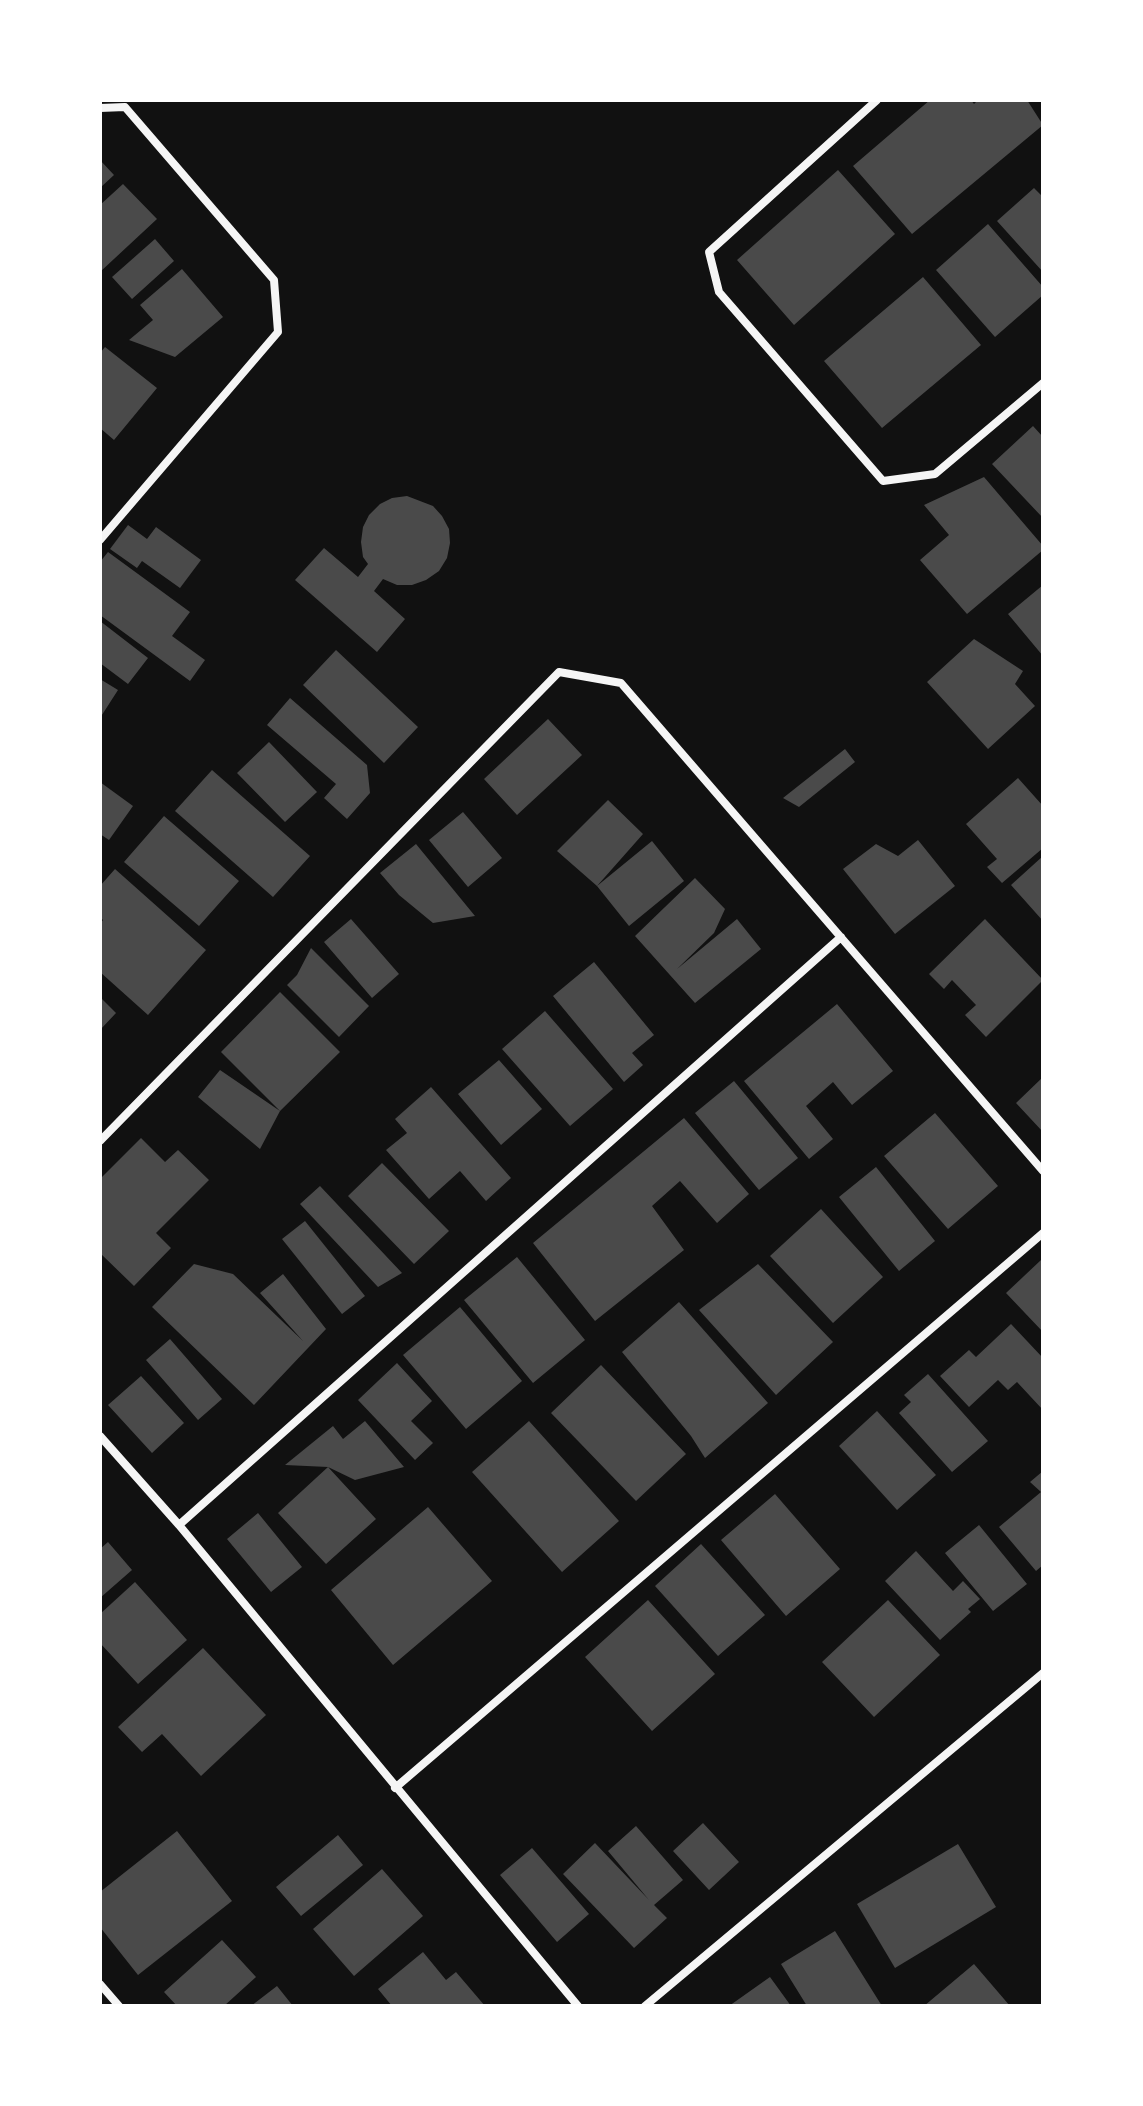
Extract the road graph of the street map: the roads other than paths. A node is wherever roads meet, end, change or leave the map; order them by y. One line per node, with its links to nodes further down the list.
1 (877, 100): 3 (street)
2 (100, 108): 4 (street)
3 (1043, 383)
4 (100, 540)
5 (841, 937): 6 (street); 7 (street); 10 (street)
6 (100, 1141)
7 (1043, 1171)
8 (1043, 1233): 12 (street)
9 (100, 1436): 10 (street)
10 (179, 1525): 12 (street)
11 (1043, 1673): 16 (street)
12 (395, 1788): 15 (street)
13 (100, 1984): 14 (street)
14 (119, 2006)
15 (578, 2006)
16 (645, 2006)

